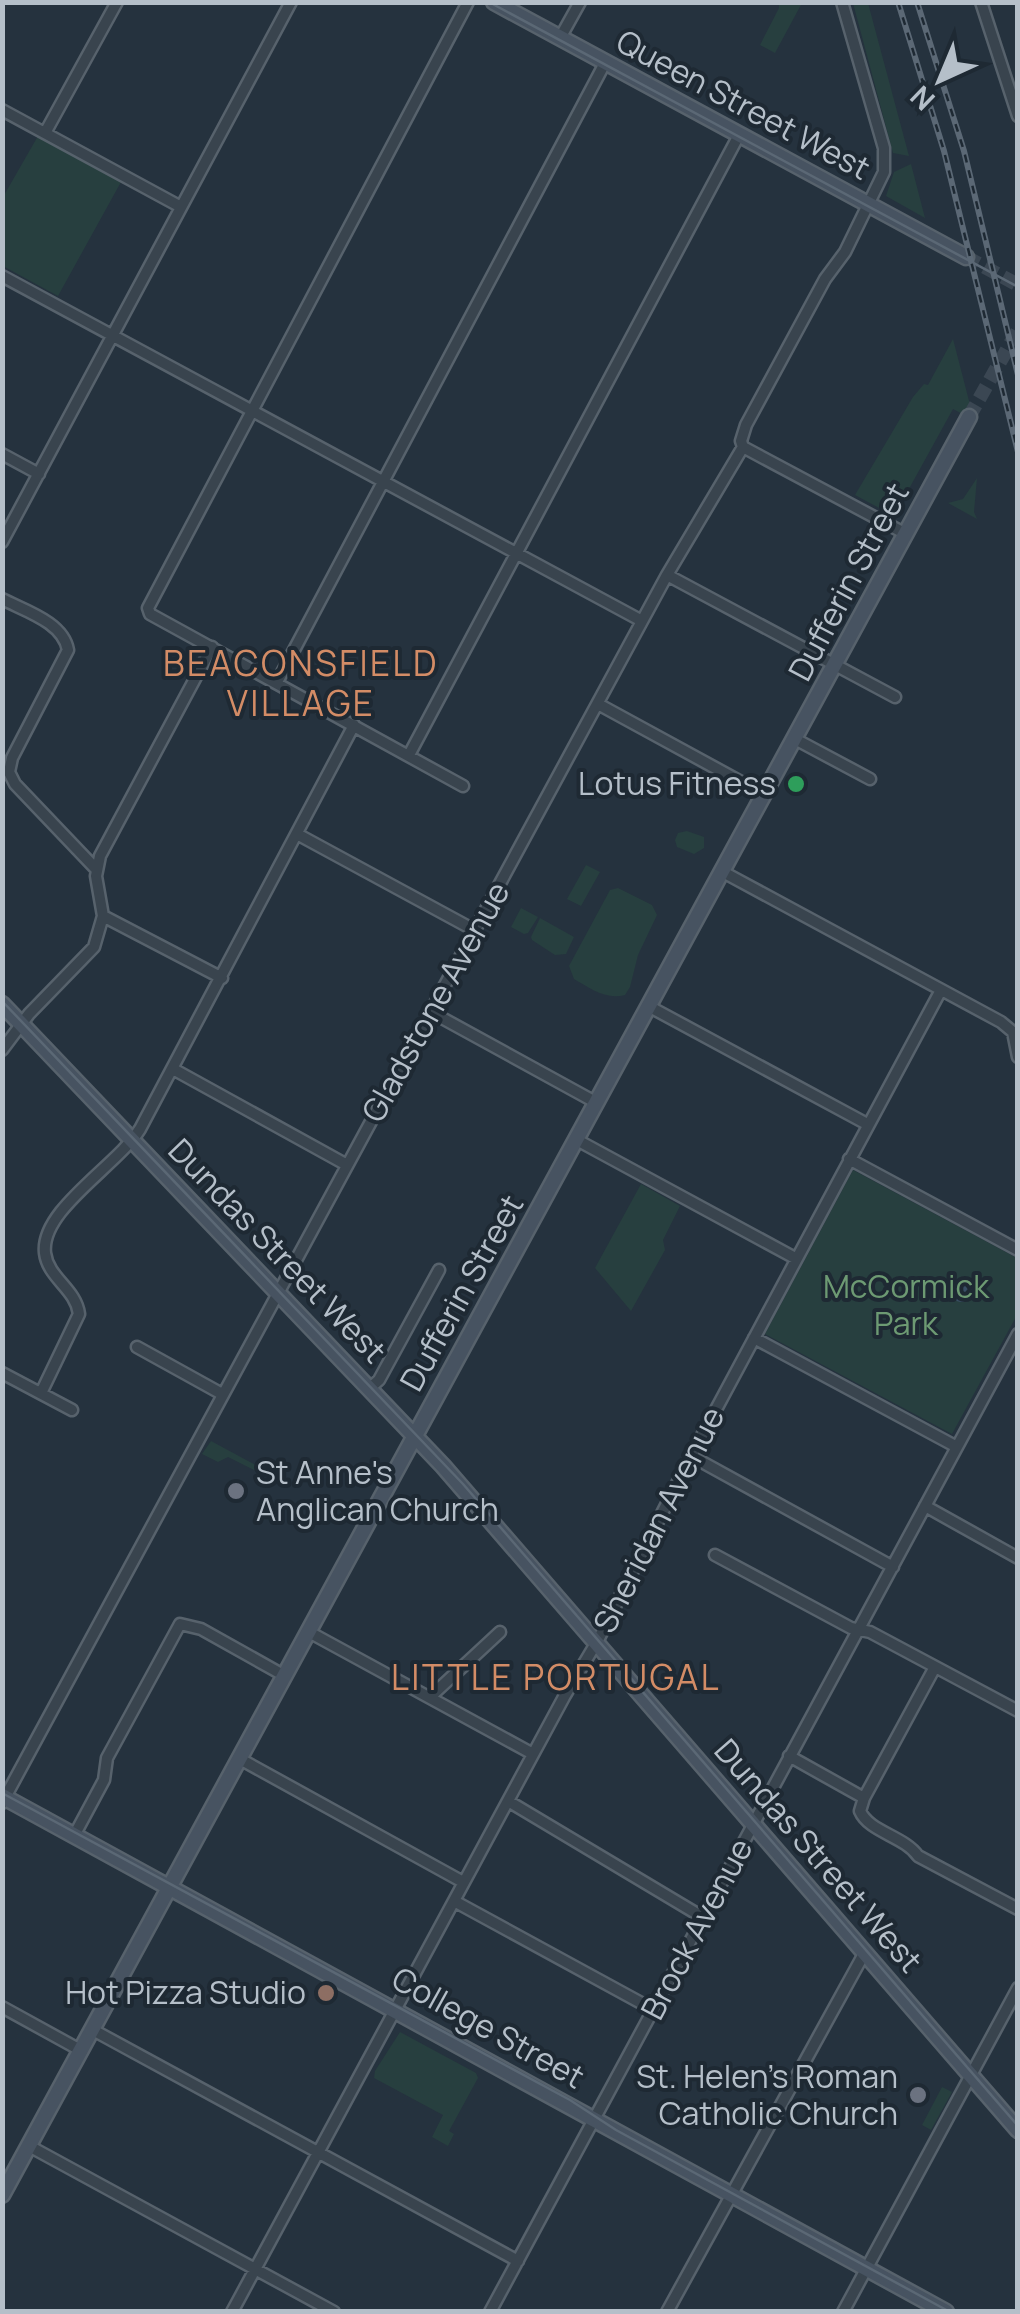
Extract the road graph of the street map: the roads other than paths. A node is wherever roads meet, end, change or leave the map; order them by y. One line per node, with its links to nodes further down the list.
1 (117, 2): 12 (street)
2 (291, 2): 15 (street)
3 (468, 2): 19 (street)
4 (494, 2): 8 (main road, Queen Street West)
5 (580, 2): 8 (street)
6 (842, 2): 14 (street, Gladstone Avenue)
7 (986, 4): 11 (street)
8 (560, 38): 9 (main road, Queen Street West)
9 (605, 63): 13 (main road, Queen Street West); 24 (street)
10 (2, 110): 12 (street)
11 (1018, 116)
12 (45, 133): 15 (street)
13 (740, 136): 14 (main road, Queen Street West); 27 (street)
14 (870, 205): 16 (main road, Queen Street West); 21 (street, Gladstone Avenue)
15 (181, 207): 18 (street)
16 (966, 257)
17 (2, 276): 18 (street)
18 (113, 336): 19 (street); 23 (street)
19 (251, 411): 24 (street); 31 (street)
20 (969, 417): 25 (main road, Dufferin Street)
21 (743, 447): 25 (street); 28 (street, Gladstone Avenue)
22 (2, 454): 23 (street)
23 (39, 474): 26 (street)
24 (384, 482): 27 (street); 33 (street)
25 (906, 534): 32 (main road, Dufferin Street)
26 (2, 542)
27 (516, 553): 30 (street); 38 (street)
28 (667, 575): 30 (street, Gladstone Avenue); 32 (street)
29 (2, 599): 43 (street)
30 (642, 621): 35 (street, Gladstone Avenue)
31 (212, 647): 33 (street); 43 (street)
32 (835, 666): 34 (street); 37 (main road, Dufferin Street)
33 (278, 682): 36 (street)
34 (894, 698)
35 (598, 704): 41 (street); 46 (street, Gladstone Avenue)
36 (354, 726): 38 (street); 42 (street)
37 (795, 739): 39 (street); 41 (main road, Dufferin Street)
38 (408, 755): 40 (street)
39 (870, 779)
40 (463, 786)
41 (765, 795): 44 (main road, Dufferin Street)
42 (298, 834): 46 (street); 47 (street)
43 (96, 870): 45 (street)
44 (723, 872): 48 (street); 50 (main road, Dufferin Street)
45 (102, 916): 47 (street); 52 (street)
46 (476, 931): 51 (street, Gladstone Avenue)
47 (222, 978): 55 (street)
48 (941, 990): 54 (street); 57 (street, Sheridan Avenue)
49 (2, 1004): 52 (main road, Dundas Street West)
50 (650, 1006): 56 (main road, Dufferin Street); 57 (street)
51 (431, 1012): 56 (street); 61 (street, Gladstone Avenue)
52 (21, 1023): 53 (street); 58 (main road, Dundas Street West)
53 (2, 1050)
54 (1018, 1057)
55 (173, 1069): 58 (street); 61 (street)
56 (597, 1103): 59 (main road, Dufferin Street)
57 (867, 1124): 60 (street, Sheridan Avenue)
58 (133, 1140): 65 (main road, Dundas Street West); 71 (street)
59 (577, 1140): 63 (street); 74 (main road, Dufferin Street)
60 (850, 1159): 62 (street); 63 (street, Sheridan Avenue)
61 (347, 1165): 65 (street, Gladstone Avenue)
62 (1018, 1250)
63 (795, 1258): 67 (street, Sheridan Avenue)
64 (439, 1270): 70 (street)
65 (278, 1292): 70 (main road, Dundas Street West); 72 (street, Gladstone Avenue)
66 (1018, 1334): 75 (street, Brock Avenue)
67 (754, 1338): 75 (street); 76 (street, Sheridan Avenue)
68 (136, 1347): 72 (street)
69 (2, 1373): 71 (street)
70 (370, 1388): 74 (main road, Dundas Street West)
71 (41, 1393): 73 (street)
72 (222, 1394): 92 (street, Gladstone Avenue)
73 (72, 1410)
74 (416, 1437): 82 (main road, Dufferin Street); 84 (main road, Dundas Street West)
75 (956, 1447): 77 (street, Brock Avenue)
76 (691, 1456): 80 (street); 84 (street, Sheridan Avenue)
77 (925, 1506): 79 (street); 80 (street, Brock Avenue)
78 (715, 1555): 81 (street)
79 (1018, 1558)
80 (893, 1567): 81 (street, Brock Avenue)
81 (859, 1630): 85 (street); 90 (street, Brock Avenue)
82 (309, 1632): 86 (main road, Dufferin Street); 87 (street)
83 (500, 1632): 87 (street)
84 (596, 1642): 89 (street, Sheridan Avenue); 95 (main road, Dundas Street West)
85 (935, 1668): 88 (street); 93 (street)
86 (285, 1676): 91 (main road, Dufferin Street); 96 (street)
87 (430, 1696): 89 (street)
88 (1018, 1711)
89 (534, 1754): 94 (street, Sheridan Avenue)
90 (790, 1756): 93 (street); 95 (street, Brock Avenue)
91 (240, 1759): 97 (street); 98 (main road, Dufferin Street)
92 (3, 1798): 96 (main road, College Street)
93 (864, 1798): 100 (street)
94 (508, 1800): 97 (street, Sheridan Avenue); 101 (street)
95 (754, 1824): 101 (street, Brock Avenue); 102 (main road, Dundas Street West)
96 (75, 1834): 98 (main road, College Street)
97 (463, 1882): 99 (street, Sheridan Avenue)
98 (171, 1887): 105 (main road, College Street); 107 (main road, Dufferin Street)
99 (454, 1901): 105 (street, Sheridan Avenue); 106 (street)
100 (1018, 1909)
101 (704, 1918): 106 (street, Brock Avenue)
102 (864, 1952): 109 (main road, Dundas Street West); 114 (street)
103 (1018, 1988): 109 (street)
104 (2, 2007): 108 (street)
105 (395, 2008): 110 (main road, College Street); 113 (street, Sheridan Avenue)
106 (654, 2010): 110 (street, Brock Avenue)
107 (93, 2030): 108 (main road, Dufferin Street); 113 (street)
108 (82, 2050): 112 (main road, Dufferin Street)
109 (970, 2075): 111 (main road, Dundas Street West); 117 (street)
110 (596, 2120): 114 (main road, College Street); 116 (street, Brock Avenue)
111 (1018, 2130)
112 (30, 2146): 115 (main road, Dufferin Street); 118 (street)
113 (318, 2152): 116 (street); 118 (street, Sheridan Avenue)
114 (730, 2194): 117 (main road, College Street); 122 (street)
115 (2, 2195)
116 (518, 2260): 121 (street, Brock Avenue)
117 (866, 2268): 123 (street); 124 (main road, College Street)
118 (255, 2270): 119 (street, Sheridan Avenue); 120 (street)
119 (232, 2312)
120 (334, 2312)
121 (490, 2312)
122 (667, 2312)
123 (843, 2312)
124 (946, 2312)

